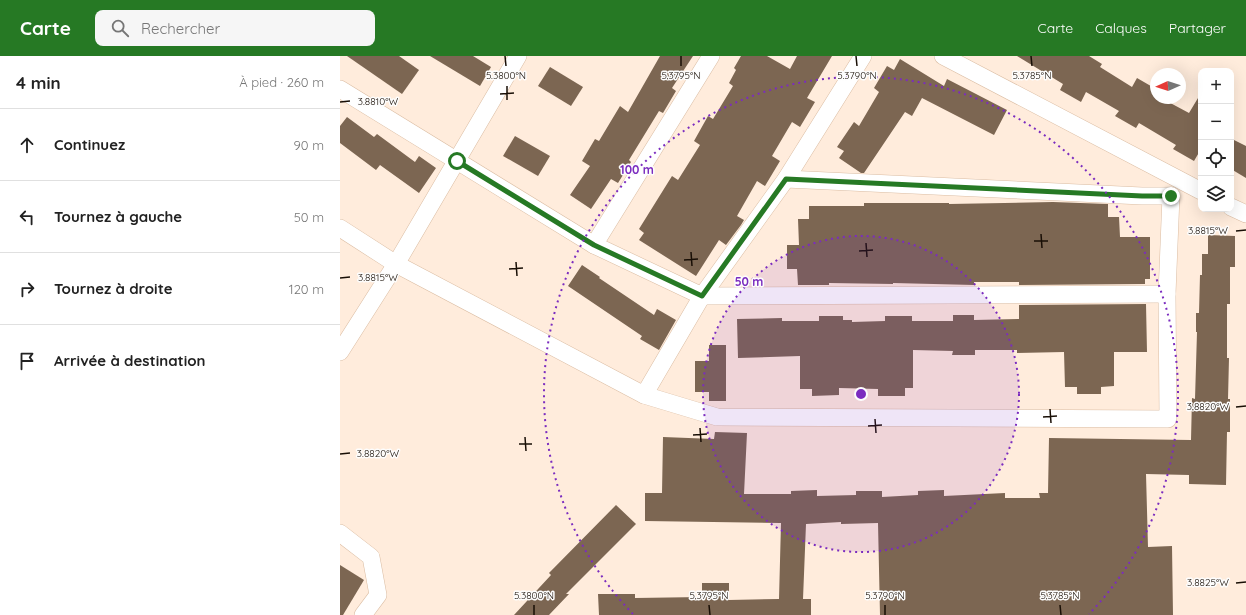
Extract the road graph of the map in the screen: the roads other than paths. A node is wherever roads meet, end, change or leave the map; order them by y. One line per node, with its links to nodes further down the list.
1 (518, 56): 6 (street)
2 (711, 56): 12 (street)
3 (863, 56): 7 (street)
4 (942, 56): 8 (street)
5 (340, 89): 6 (street)
6 (457, 161): 12 (street); 13 (street)
7 (786, 179): 14 (street); 15 (street)
8 (1198, 189)
9 (1234, 208): 10 (street)
10 (1246, 214)
11 (340, 228): 13 (street)
12 (594, 245): 15 (street)
13 (396, 264): 16 (street); 17 (street)
14 (1167, 294): 15 (street); 17 (street)
15 (702, 296): 17 (street)
16 (340, 352)
17 (644, 395)
18 (340, 533): 19 (street)
19 (363, 615)

